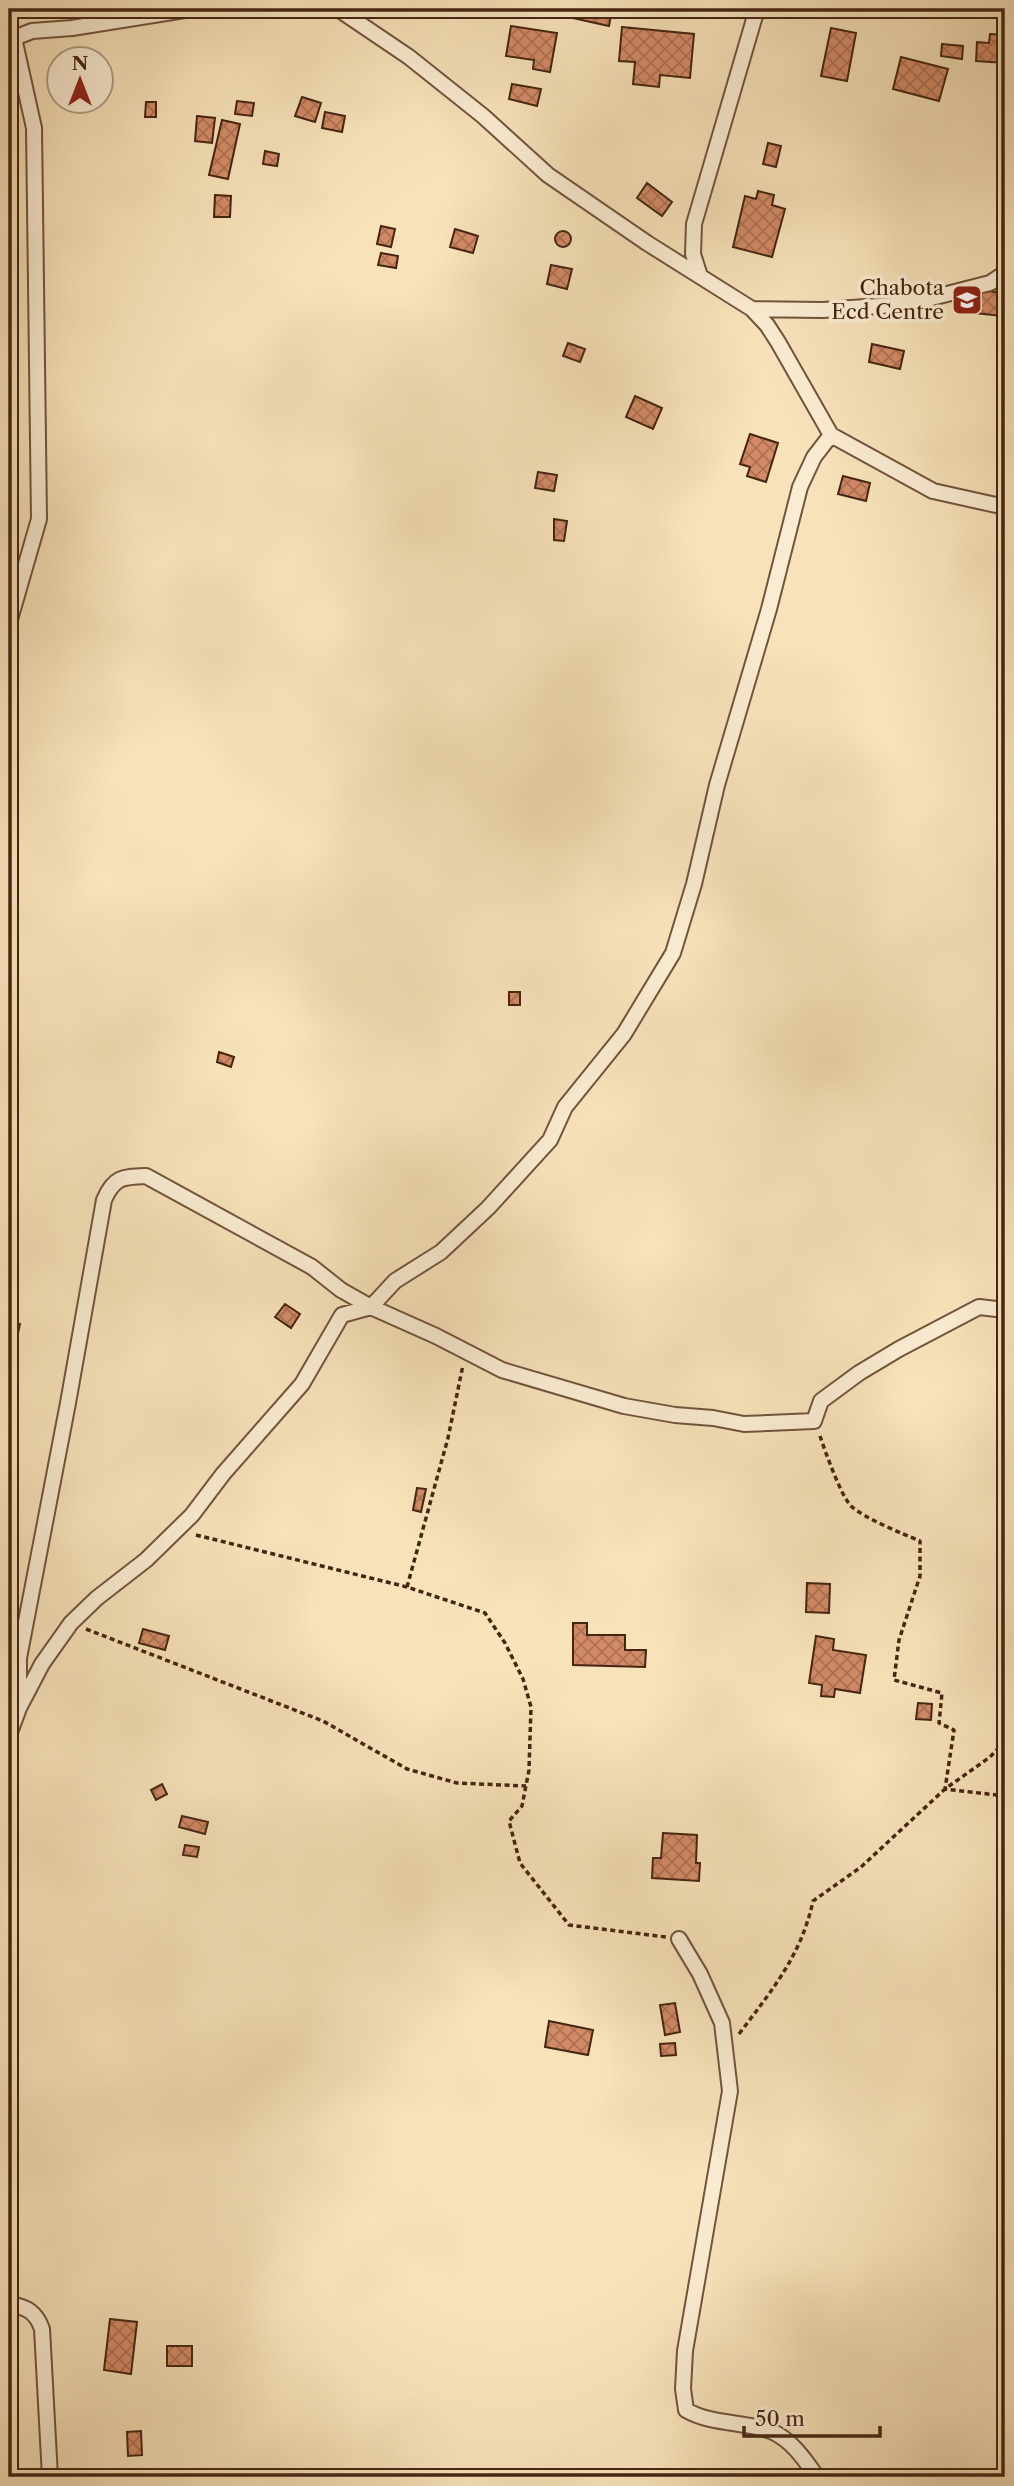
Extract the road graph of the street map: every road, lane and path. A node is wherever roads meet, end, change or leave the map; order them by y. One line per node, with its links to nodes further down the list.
1 (191, 9): 4 (street)
2 (338, 9): 6 (street)
3 (757, 9): 6 (street)
4 (11, 39): 10 (street)
5 (1005, 273): 7 (street)
6 (700, 276): 7 (street)
7 (752, 309): 8 (street)
8 (831, 435): 9 (street); 11 (street)
9 (1005, 507)
10 (9, 623)
11 (370, 1307): 13 (street); 15 (street); 18 (street)
12 (1005, 1310): 14 (street)
13 (465, 1352): 14 (street); 16 (path)
14 (814, 1421): 22 (path)
15 (177, 1530): 16 (path); 17 (street)
16 (407, 1587): 21 (path)
17 (71, 1623): 18 (street); 21 (path)
18 (19, 1708): 19 (street)
19 (9, 1735)
20 (1005, 1741): 22 (path)
21 (526, 1786): 24 (path)
22 (945, 1789): 23 (path); 25 (path)
23 (1005, 1796)
24 (679, 1939): 25 (street)
25 (724, 2052): 28 (street)
26 (9, 2304): 27 (street)
27 (50, 2477)
28 (817, 2477)

